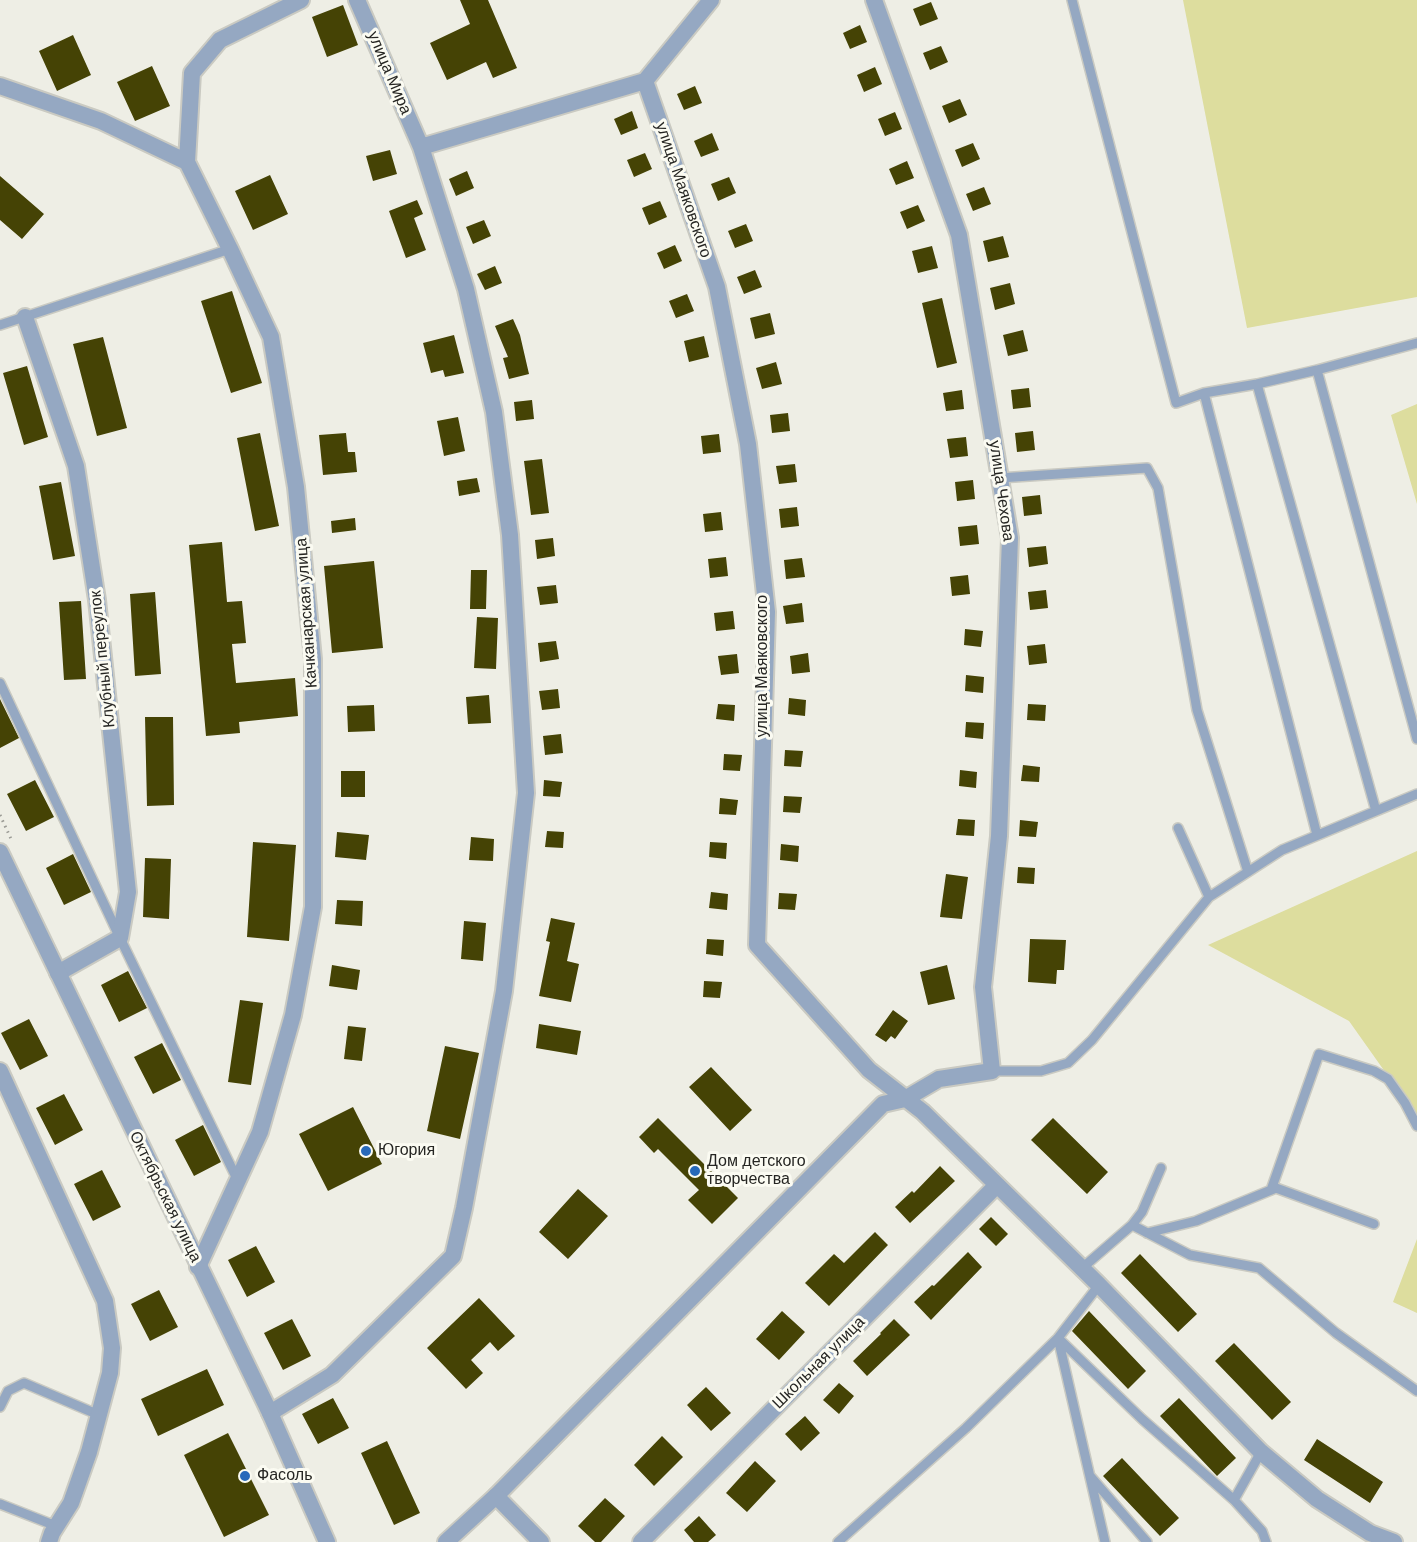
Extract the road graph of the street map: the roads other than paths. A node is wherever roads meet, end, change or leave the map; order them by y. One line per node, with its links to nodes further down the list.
1 (301, 0): 9 (street)
2 (357, 0): 8 (street, улица Мира)
3 (711, 0): 6 (street)
4 (874, 0): 17 (street, улица Чехова)
5 (1072, 0): 16 (lane)
6 (645, 81): 8 (street); 31 (street, улица Маяковского)
7 (0, 86): 9 (street)
8 (421, 147): 46 (street, улица Мира)
9 (187, 162): 10 (street, Качканарская улица)
10 (230, 249): 11 (lane); 34 (street, Качканарская улица)
11 (25, 317): 12 (lane); 27 (street, Клубный переулок)
12 (0, 325)
13 (1417, 343): 14 (lane)
14 (1317, 370): 15 (lane); 19 (lane)
15 (1257, 384): 16 (lane); 21 (lane)
16 (1204, 393): 23 (lane)
17 (1000, 478): 25 (lane); 30 (street, улица Чехова)
18 (0, 683): 27 (lane)
19 (1417, 739)
20 (1417, 794): 21 (lane)
21 (1376, 811): 23 (lane)
22 (1178, 828): 26 (lane)
23 (1317, 835): 25 (lane)
24 (0, 852): 28 (street, Октябрьская улица)
25 (1248, 872): 26 (lane)
26 (1209, 897): 30 (lane)
27 (120, 938): 28 (street); 34 (lane)
28 (58, 973): 40 (street, Октябрьская улица)
29 (0, 1071): 47 (street)
30 (992, 1071): 31 (street)
31 (905, 1099): 35 (street, улица Маяковского); 50 (street)
32 (1417, 1126): 36 (lane)
33 (1161, 1168): 38 (lane)
34 (238, 1181): 40 (street, Качканарская улица)
35 (997, 1185): 41 (street, улица Маяковского); 58 (street, Школьная улица)
36 (1271, 1190): 37 (lane); 39 (lane)
37 (1374, 1224)
38 (1132, 1225): 39 (lane); 41 (lane)
39 (1147, 1233): 44 (lane)
40 (198, 1267): 46 (street, Октябрьская улица)
41 (1081, 1269): 42 (street, улица Маяковского)
42 (1099, 1286): 43 (lane); 48 (street, улица Маяковского)
43 (1058, 1338): 49 (lane); 51 (lane); 59 (lane)
44 (1417, 1391)
45 (0, 1407): 47 (lane)
46 (270, 1413): 55 (street, Октябрьская улица)
47 (99, 1414): 53 (street)
48 (1261, 1452): 51 (lane); 63 (street, улица Маяковского)
49 (1089, 1475): 60 (lane); 61 (lane)
50 (496, 1496): 56 (street); 57 (street)
51 (1233, 1500): 62 (lane)
52 (0, 1504): 53 (lane)
53 (57, 1526): 54 (street)
54 (49, 1542)
55 (327, 1542)
56 (446, 1542)
57 (541, 1542)
58 (641, 1542)
59 (838, 1542)
60 (1105, 1542)
61 (1147, 1542)
62 (1266, 1542)
63 (1394, 1542)

